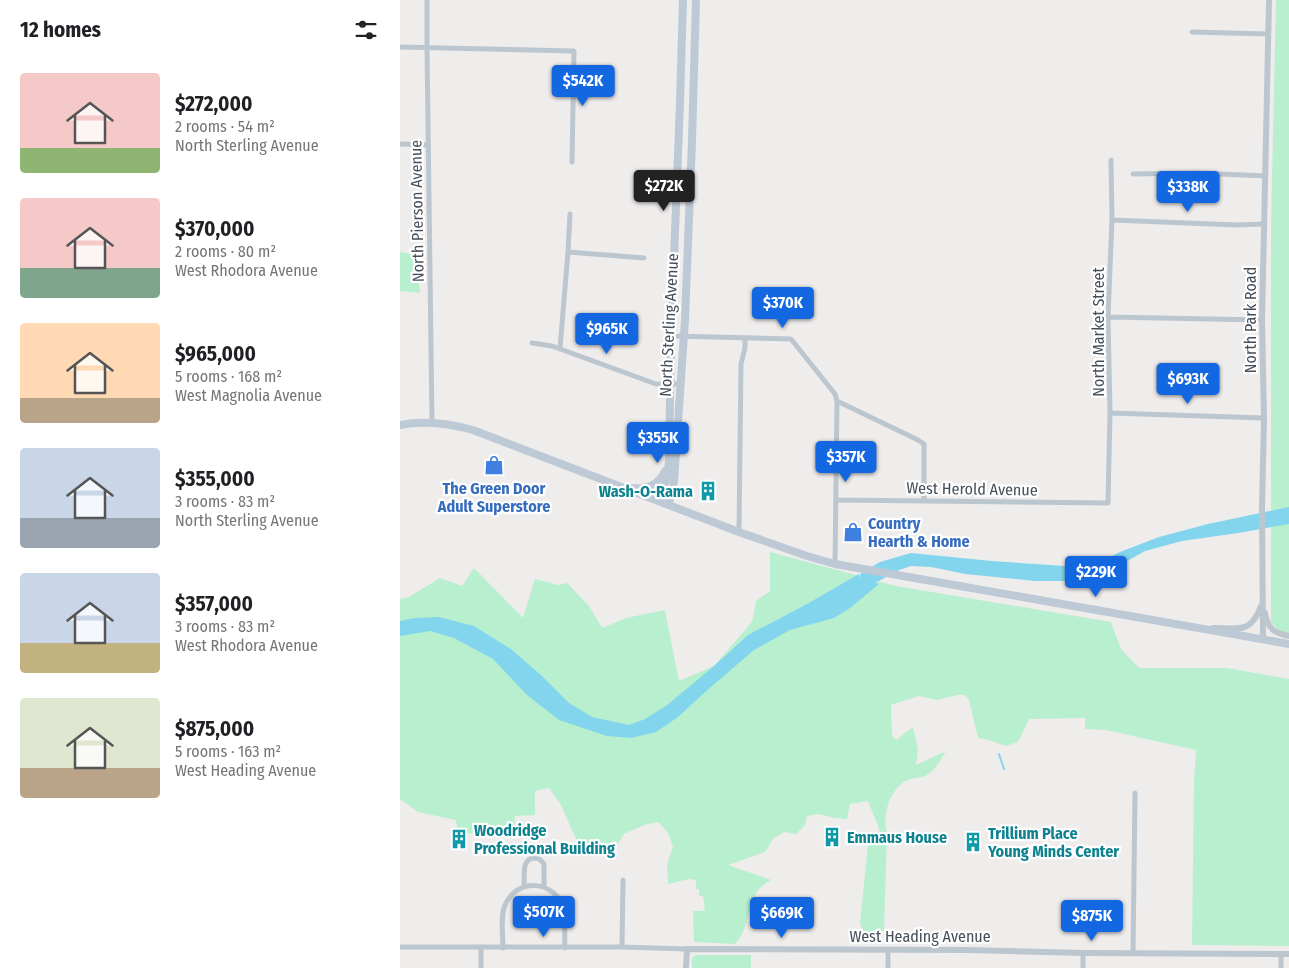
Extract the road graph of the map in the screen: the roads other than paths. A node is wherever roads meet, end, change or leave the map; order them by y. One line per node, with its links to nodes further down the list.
1 (427, 0): 8 (street, North Pierson Avenue)
2 (683, 0): 22 (main road, North Sterling Avenue)
3 (696, 0): 23 (main road, North Sterling Avenue)
4 (1269, 0): 6 (street, North Park Road)
5 (1192, 32): 6 (street)
6 (1268, 34): 14 (street, North Park Road)
7 (400, 47): 8 (street)
8 (426, 48): 10 (street, North Pierson Avenue); 12 (street)
9 (400, 144): 10 (street)
10 (428, 145): 32 (street, North Pierson Avenue)
11 (1111, 160): 16 (street, North Market Street)
12 (572, 162)
13 (1133, 174): 14 (street)
14 (1266, 176): 17 (street, North Park Road)
15 (570, 214): 18 (street)
16 (1112, 220): 17 (street); 20 (street, North Market Street)
17 (1265, 224): 21 (street, North Park Road)
18 (568, 252): 19 (street); 26 (street)
19 (644, 258)
20 (1108, 317): 21 (street); 30 (street, North Market Street)
21 (1262, 320): 31 (street, North Park Road)
22 (671, 336): 23 (street); 27 (main road, North Sterling Avenue)
23 (684, 337): 24 (street); 28 (main road, North Sterling Avenue)
24 (745, 338): 29 (street); 40 (street)
25 (532, 342): 26 (street)
26 (560, 348): 27 (street)
27 (670, 384): 28 (street); 33 (main road, North Sterling Avenue)
28 (680, 384): 38 (main road, North Sterling Avenue)
29 (837, 401): 36 (street); 37 (street)
30 (1110, 413): 31 (street); 39 (street, North Market Street)
31 (1264, 418): 42 (street, North Park Road)
32 (432, 422): 34 (main road); 35 (main road)
33 (670, 424): 35 (main road); 38 (main road, North Sterling Avenue)
34 (400, 425)
35 (611, 483): 38 (main road)
36 (836, 500): 37 (street, West Herold Avenue); 41 (street)
37 (924, 501): 39 (street, West Herold Avenue)
38 (663, 503): 40 (main road)
39 (1108, 503)
40 (739, 532): 41 (main road)
41 (834, 564): 43 (main road)
42 (1262, 602): 43 (street); 44 (street); 45 (street, North Park Road)
43 (1200, 628): 45 (main road)
44 (1289, 636)
45 (1262, 639): 46 (main road)
46 (1289, 644)
47 (1135, 793): 59 (street)
48 (623, 880): 55 (street)
49 (524, 886): 50 (street); 50 (street); 53 (street)
50 (544, 887): 54 (street)
51 (400, 948): 52 (street, West Heading Avenue)
52 (481, 948): 53 (street, West Heading Avenue); 62 (street)
53 (503, 948): 54 (street, West Heading Avenue)
54 (565, 948): 55 (street, West Heading Avenue)
55 (622, 948): 56 (street, West Heading Avenue)
56 (687, 949): 57 (street, West Heading Avenue); 63 (street)
57 (888, 949): 58 (street, West Heading Avenue); 64 (street)
58 (1083, 953): 59 (street, West Heading Avenue); 65 (street)
59 (1133, 953): 60 (street, West Heading Avenue)
60 (1281, 954): 61 (street, West Heading Avenue); 66 (street)
61 (1289, 954)
62 (481, 968)
63 (686, 968)
64 (888, 968)
65 (1083, 968)
66 (1281, 968)

